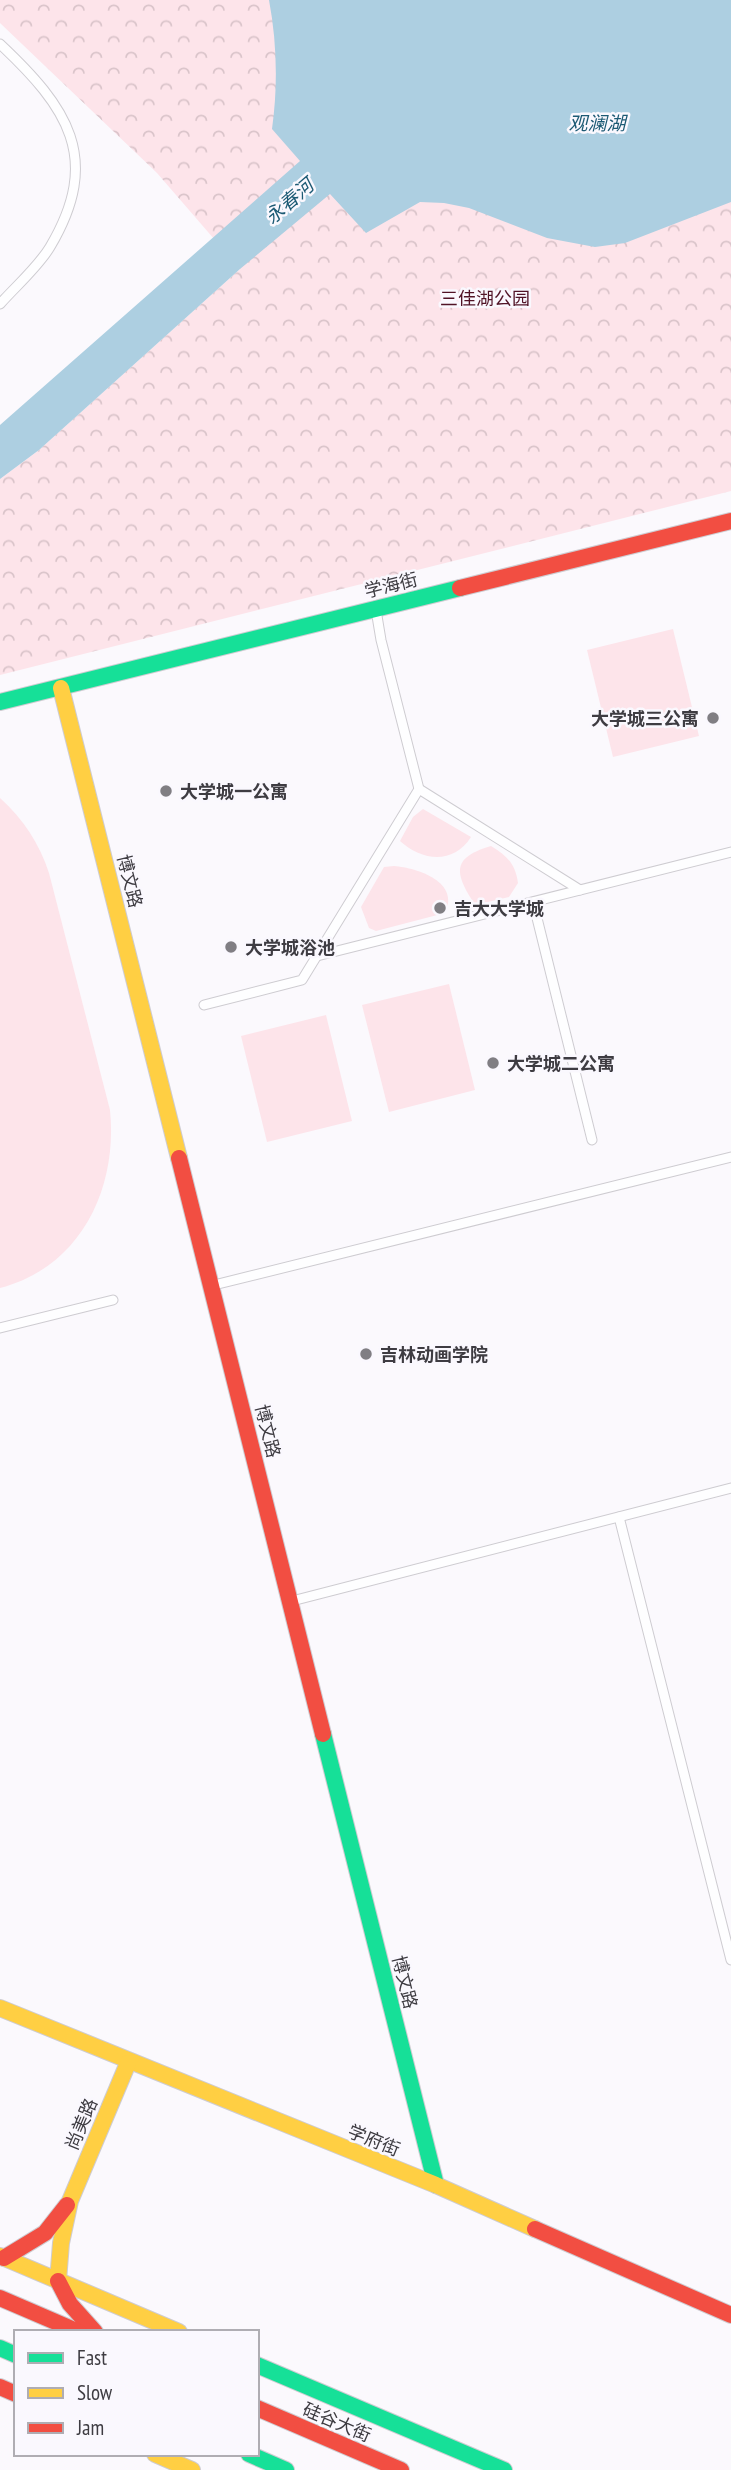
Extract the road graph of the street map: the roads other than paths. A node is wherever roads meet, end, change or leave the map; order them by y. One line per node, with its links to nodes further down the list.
1 (0, 44): 2 (lane)
2 (0, 304)
3 (731, 522): 4 (street, 学海街)
4 (376, 608): 5 (street, 学海街); 7 (lane)
5 (61, 688): 6 (street, 学海街); 15 (street, 博文路)
6 (0, 702)
7 (419, 789): 9 (lane); 11 (lane)
8 (731, 852): 9 (lane)
9 (580, 890): 10 (lane)
10 (533, 902): 11 (lane); 13 (lane)
11 (317, 956): 12 (lane)
12 (204, 1005)
13 (592, 1140)
14 (731, 1157): 15 (lane)
15 (212, 1285): 20 (street, 博文路)
16 (113, 1300): 17 (lane)
17 (0, 1328)
18 (731, 1488): 19 (lane)
19 (620, 1517): 20 (lane); 21 (lane)
20 (290, 1602): 24 (street, 博文路)
21 (731, 1960)
22 (0, 2008): 23 (street, 学府街)
23 (128, 2063): 24 (street, 学府街); 25 (street, 尚美路)
24 (436, 2185): 29 (street, 学府街)
25 (70, 2201): 26 (street); 27 (street)
26 (2, 2257): 27 (street)
27 (58, 2281): 31 (street); 32 (street)
28 (0, 2298): 30 (street)
29 (731, 2315)
30 (74, 2330)
31 (93, 2330)
32 (174, 2330)
33 (259, 2366): 40 (street)
34 (259, 2409): 39 (street, 硅谷大街)
35 (160, 2456): 37 (street)
36 (254, 2456): 38 (street)
37 (192, 2470)
38 (286, 2470)
39 (401, 2470)
40 (504, 2470)

